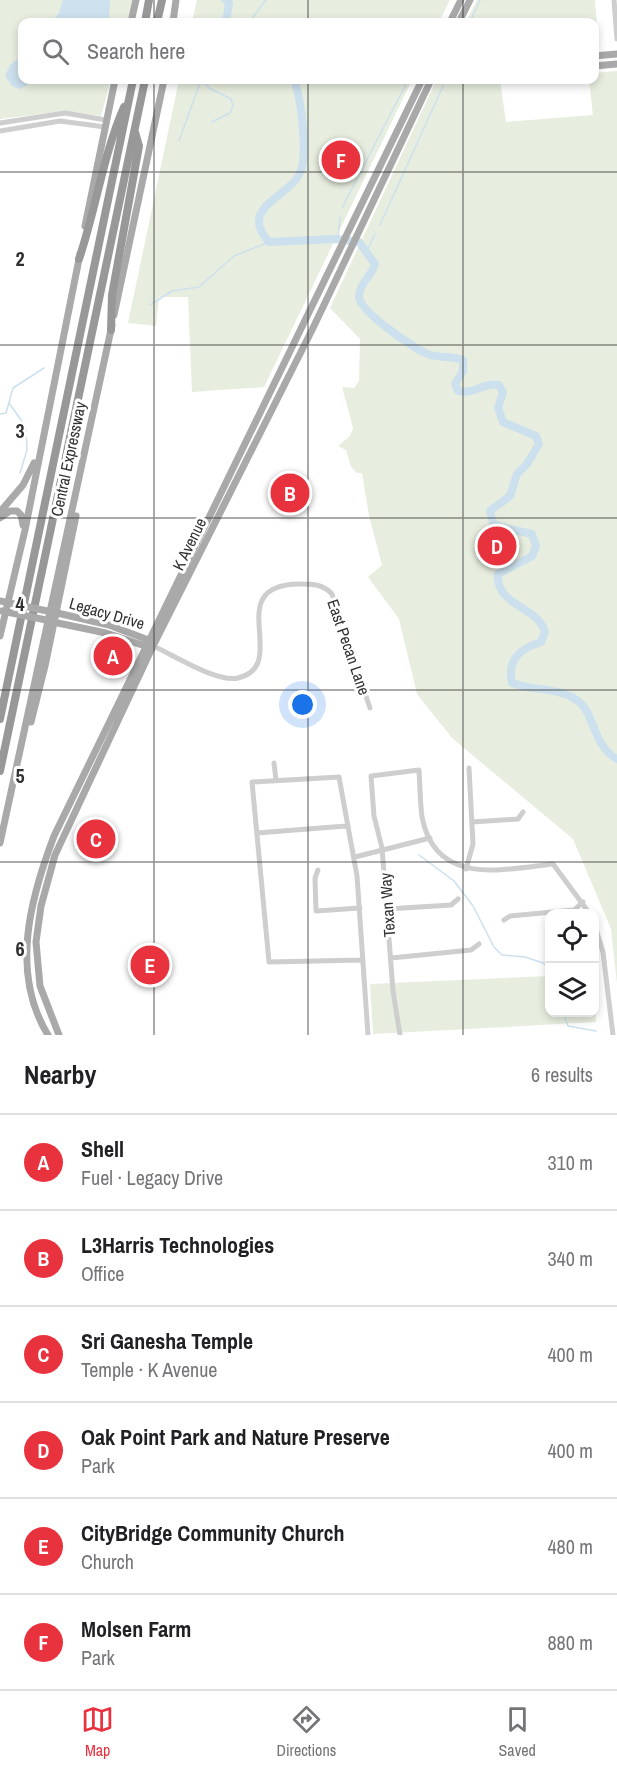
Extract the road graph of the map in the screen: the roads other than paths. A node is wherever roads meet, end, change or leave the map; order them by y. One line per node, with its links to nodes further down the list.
1 (136, 0): 8 (main road)
2 (149, 0): 9 (highway)
3 (162, 0): 10 (highway)
4 (176, 0): 11 (main road)
5 (461, 0): 12 (main road)
6 (470, 0): 13 (main road)
7 (614, 0): 14 (street)
8 (132, 18)
9 (146, 18)
10 (158, 18)
11 (174, 18)
12 (452, 18)
13 (461, 18)
14 (617, 39)
15 (617, 54): 16 (main road)
16 (599, 56)
17 (617, 64): 18 (main road)
18 (599, 66)
19 (114, 84): 28 (main road, Central Expressway)
20 (132, 84): 25 (highway, Central Expressway)
21 (144, 84): 30 (highway, Central Expressway)
22 (163, 84): 33 (main road, Central Expressway)
23 (420, 84): 34 (main road, K Avenue)
24 (429, 84): 35 (main road, K Avenue)
25 (131, 93): 32 (highway); 55 (highway, Central Expressway)
26 (26, 119): 27 (street); 28 (street); 29 (street)
27 (0, 123)
28 (106, 124): 29 (street); 32 (main road, Central Expressway)
29 (27, 126): 31 (street)
30 (134, 130): 33 (highway); 60 (highway, Central Expressway)
31 (0, 131)
32 (79, 259): 38 (main road, Central Expressway)
33 (111, 330): 39 (main road, Central Expressway)
34 (281, 366): 35 (main road); 36 (main road, K Avenue)
35 (291, 371): 37 (main road, K Avenue)
36 (247, 439): 37 (main road); 40 (main road, K Avenue)
37 (255, 443): 40 (main road, K Avenue)
38 (39, 449): 41 (main road); 43 (main road, Central Expressway)
39 (82, 469): 46 (main road); 59 (main road, Central Expressway)
40 (221, 501): 51 (main road, K Avenue)
41 (0, 512)
42 (0, 518): 43 (main road)
43 (25, 530): 50 (main road, Central Expressway)
44 (0, 601): 46 (main road, Legacy Drive, bridge)
45 (0, 610): 47 (main road, Legacy Drive, bridge)
46 (54, 612): 47 (main road); 48 (main road, Legacy Drive)
47 (53, 622): 49 (main road, Legacy Drive); 59 (main road)
48 (109, 624): 49 (main road); 51 (main road, Legacy Drive)
49 (106, 633): 52 (main road, Legacy Drive)
50 (0, 636)
51 (151, 642): 52 (main road, Legacy Drive); 53 (main road, K Avenue); 54 (street, East Pecan Lane)
52 (145, 648): 53 (main road, K Avenue)
53 (122, 703): 56 (main road, K Avenue)
54 (370, 708)
55 (0, 719)
56 (98, 755): 79 (main road, K Avenue); 80 (main road, K Avenue)
57 (274, 763): 61 (street)
58 (469, 768): 63 (street)
59 (16, 769): 67 (main road, Central Expressway)
60 (0, 771)
61 (276, 780): 64 (street); 65 (street)
62 (524, 812): 63 (street)
63 (472, 822): 70 (street)
64 (346, 826): 65 (street); 69 (street)
65 (257, 833): 85 (street)
66 (430, 838): 68 (street); 68 (street, Texan Way); 70 (street)
67 (0, 843)
68 (383, 852): 69 (street); 75 (street, Texan Way)
69 (355, 857): 74 (street)
70 (466, 869): 73 (street)
71 (318, 870): 74 (street)
72 (458, 899): 75 (street)
73 (583, 902): 76 (street); 77 (street)
74 (360, 908): 85 (street)
75 (387, 909): 84 (street, Texan Way)
76 (587, 909)
77 (504, 920)
78 (599, 941): 83 (street)
79 (27, 942): 80 (main road); 87 (main road, K Avenue)
80 (36, 942): 86 (main road, K Avenue)
81 (479, 944): 84 (street)
82 (599, 956): 83 (street)
83 (603, 956): 92 (street)
84 (391, 958): 91 (street, Texan Way)
85 (363, 960): 90 (street)
86 (44, 1001): 87 (main road); 89 (main road, K Avenue)
87 (34, 1002): 88 (main road, K Avenue)
88 (48, 1035)
89 (59, 1035)
90 (368, 1035)
91 (400, 1035)
92 (613, 1035)

